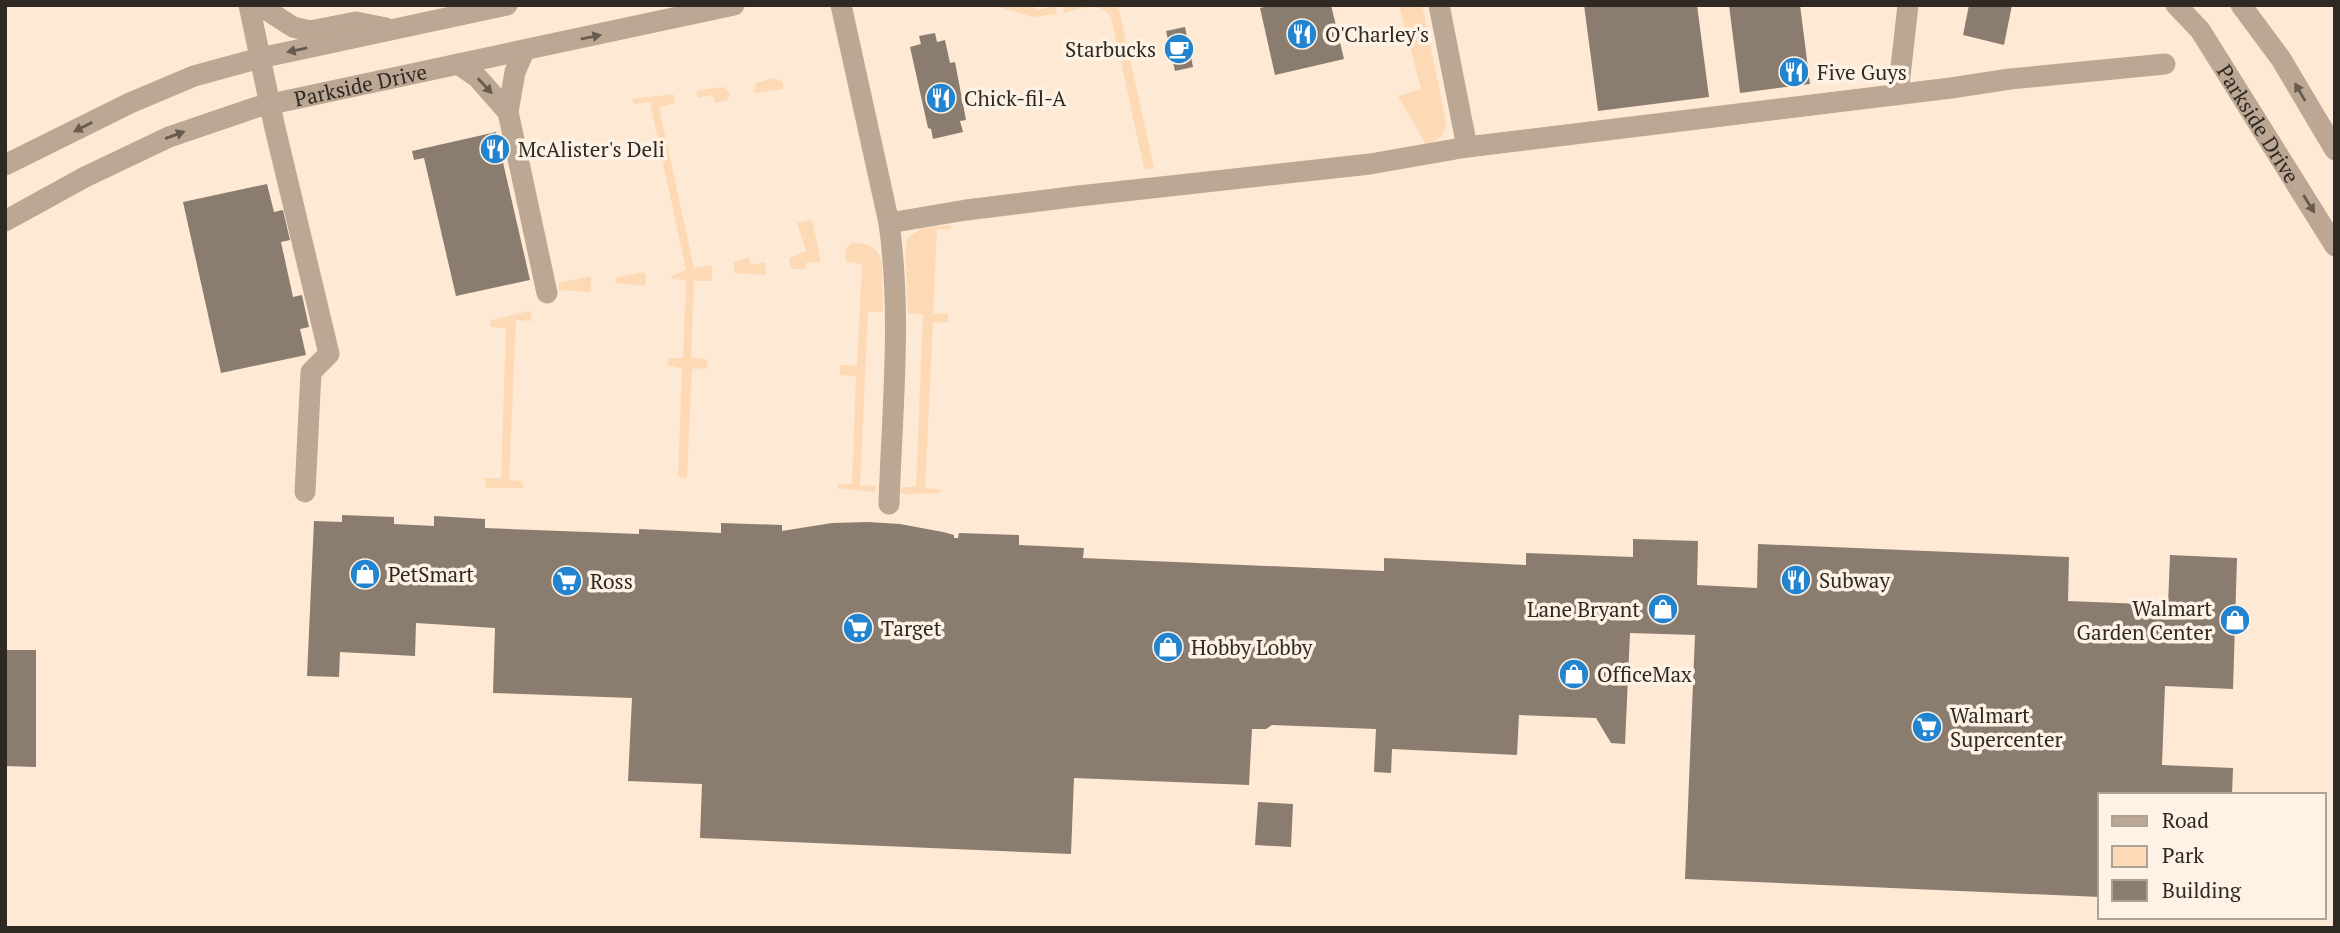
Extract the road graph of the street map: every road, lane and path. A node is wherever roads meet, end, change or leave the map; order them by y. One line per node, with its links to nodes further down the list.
1 (249, 5): 12 (street)
2 (259, 5): 10 (street)
3 (507, 5): 10 (street)
4 (734, 5): 11 (street, Parkside Drive, one-way to 4)
5 (841, 5): 22 (street)
6 (1439, 5): 18 (street)
7 (1908, 5): 15 (street)
8 (2176, 5): 23 (street, Parkside Drive, one-way to 23)
9 (2241, 5): 19 (street, one-way to 9)
10 (395, 29): 12 (street, one-way to 12)
11 (524, 51): 13 (street, Parkside Drive); 17 (street)
12 (260, 58): 16 (street); 20 (street, one-way to 20)
13 (458, 64): 16 (street, Parkside Drive); 17 (street, one-way to 17)
14 (2165, 64): 15 (street)
15 (1898, 94): 18 (street)
16 (269, 104): 21 (street, Parkside Drive, one-way to 16); 25 (street)
17 (508, 112): 24 (street)
18 (1467, 147): 22 (street)
19 (2335, 150)
20 (5, 165)
21 (5, 221)
22 (890, 223): 26 (street)
23 (2335, 246)
24 (547, 293)
25 (305, 492)
26 (889, 504)

